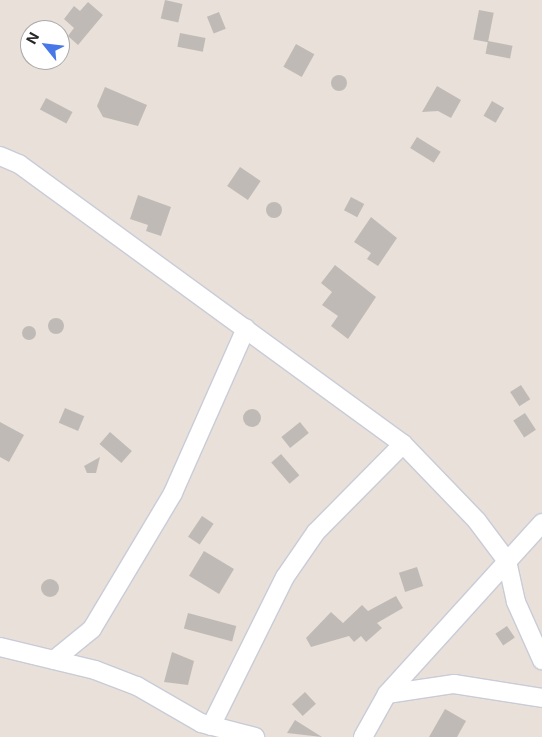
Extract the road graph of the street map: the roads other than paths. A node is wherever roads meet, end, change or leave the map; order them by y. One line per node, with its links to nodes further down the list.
1 (0, 156): 2 (street)
2 (246, 328): 3 (street); 7 (street)
3 (403, 444): 5 (street); 11 (street)
4 (542, 523): 5 (street)
5 (507, 561): 8 (street); 9 (street)
6 (0, 648): 7 (street)
7 (54, 660): 11 (street)
8 (542, 660)
9 (387, 694): 10 (street); 13 (street)
10 (542, 698)
11 (211, 726): 12 (street)
12 (255, 737)
13 (363, 737)

